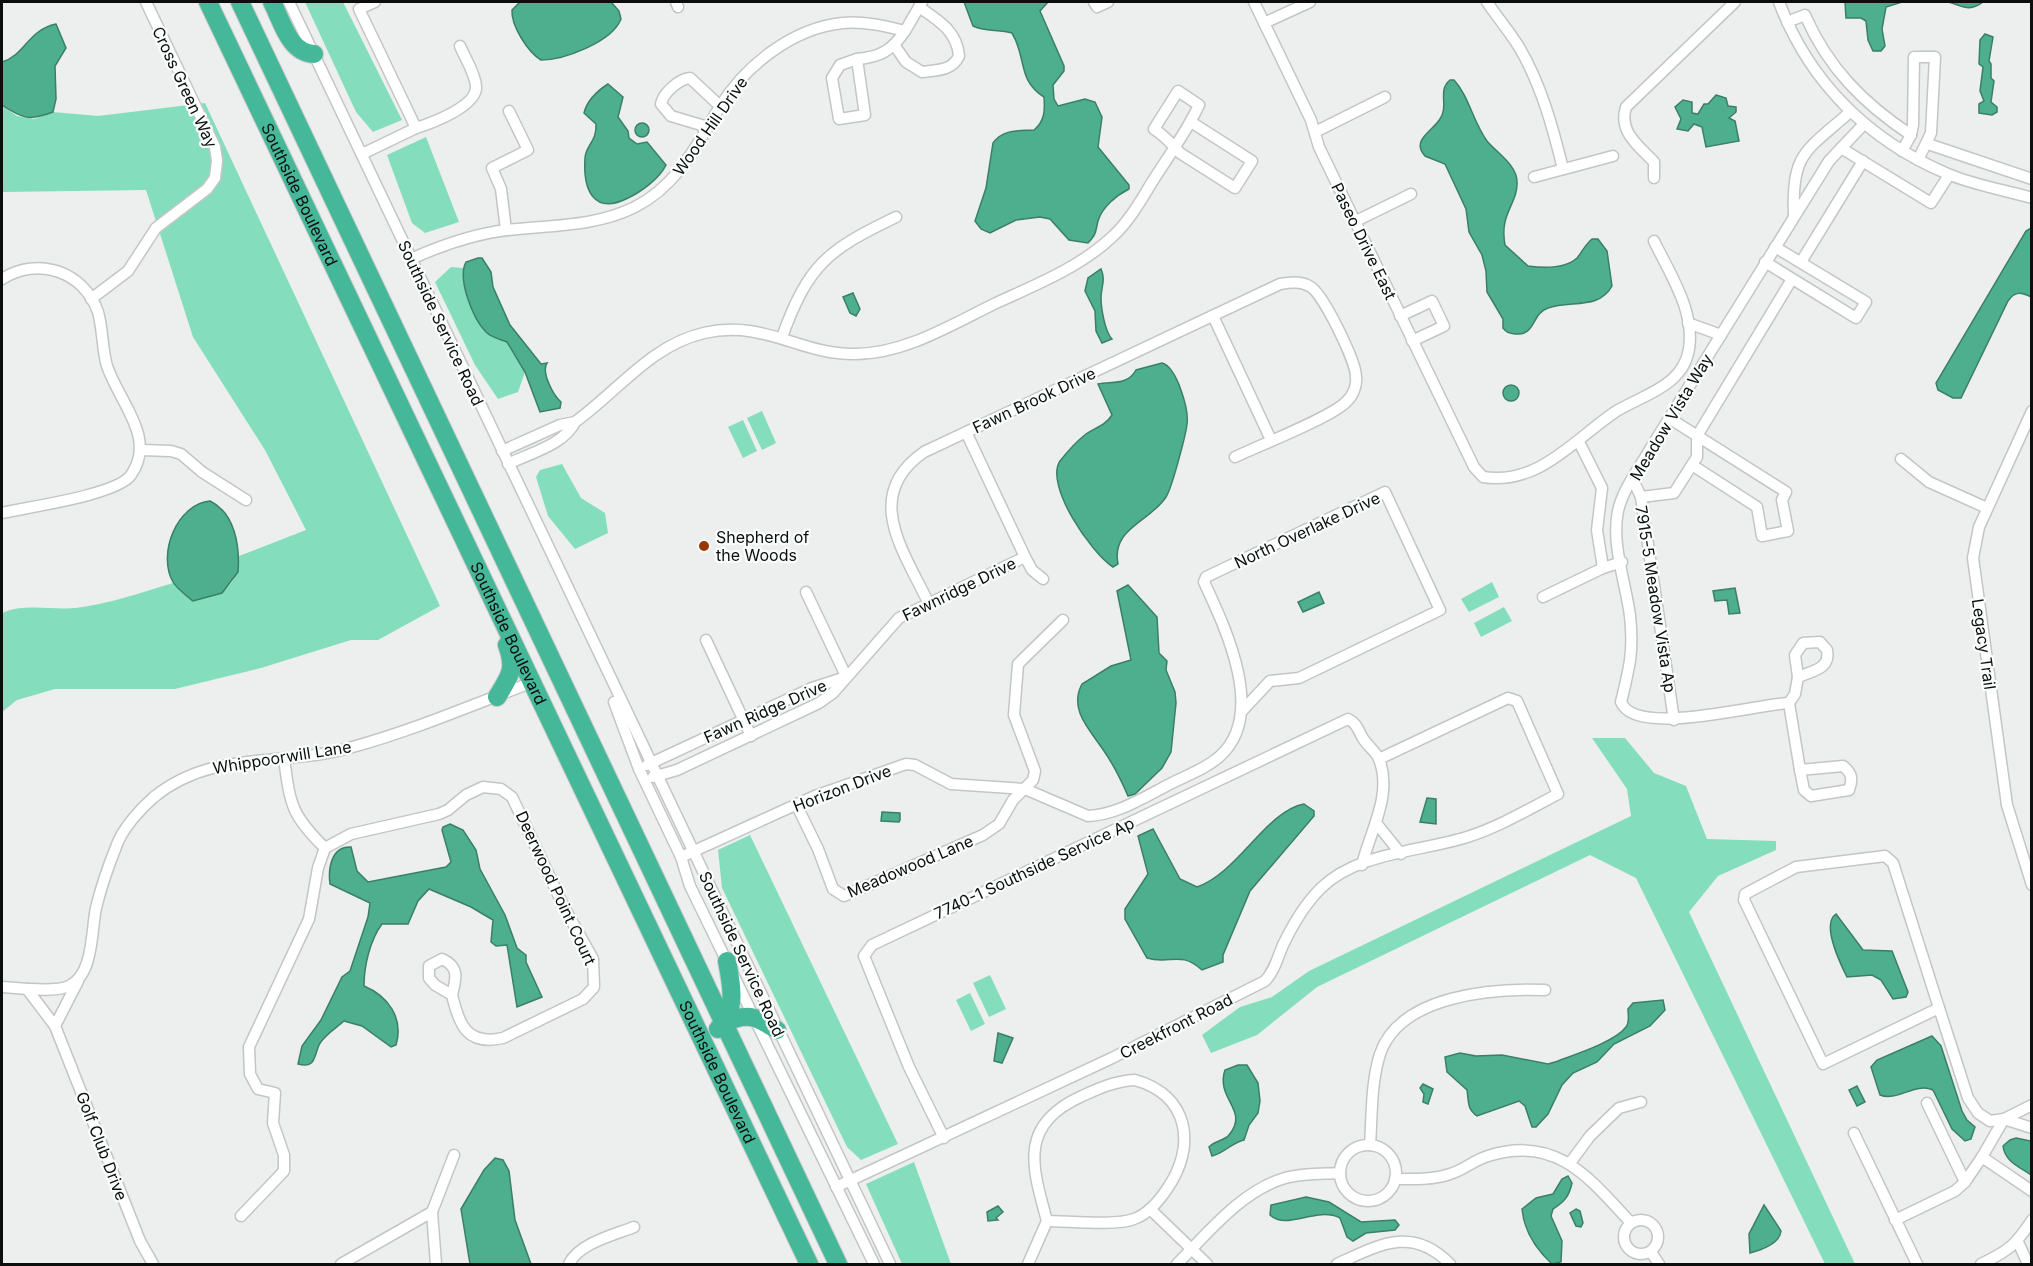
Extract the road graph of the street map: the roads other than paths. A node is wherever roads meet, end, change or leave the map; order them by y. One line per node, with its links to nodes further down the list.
1 (146, 2): 58 (street, Cross Green Way)
2 (208, 2): 92 (highway, Southside Boulevard)
3 (240, 2): 102 (highway, Southside Boulevard)
4 (272, 2): 20 (highway)
5 (289, 2): 20 (street, Southside Service Road)
6 (375, 2): 29 (street)
7 (1094, 2): 8 (street)
8 (1108, 2)
9 (1254, 2): 16 (street, Paseo Drive East)
10 (1310, 2): 16 (street)
11 (1487, 2): 40 (street)
12 (1735, 2): 43 (street)
13 (1779, 2): 15 (street)
14 (921, 4): 17 (street); 19 (street)
15 (1787, 22): 25 (street); 31 (street)
16 (1264, 23): 30 (street, Paseo Drive East)
17 (905, 31): 19 (street); 23 (street, Wood Hill Drive)
18 (460, 46): 29 (street)
19 (894, 46): 21 (street)
20 (314, 54): 36 (street, Southside Service Road)
21 (857, 59): 21 (street)
22 (1385, 97): 30 (street)
23 (720, 106): 28 (street, Wood Hill Drive); 28 (street)
24 (509, 111): 50 (street)
25 (1850, 112): 27 (street); 47 (street)
26 (1191, 122): 33 (street); 33 (street); 33 (street)
27 (1863, 125): 34 (street, Meadow Vista Way); 35 (street)
28 (708, 127): 50 (street, Wood Hill Drive)
29 (416, 128): 36 (street)
30 (1315, 132): 49 (street, Paseo Drive East)
31 (1911, 135): 32 (street); 35 (street)
32 (1928, 144): 38 (street); 44 (street)
33 (1174, 147): 63 (street)
34 (1841, 148): 39 (street); 47 (street, Meadow Vista Way)
35 (1902, 151): 38 (street)
36 (362, 154): 53 (street, Southside Service Road)
37 (1613, 156): 40 (street)
38 (1918, 160): 41 (street)
39 (1863, 162): 41 (street); 55 (street)
40 (1563, 169): 42 (street)
41 (1949, 174): 46 (street)
42 (1534, 177)
43 (1654, 178)
44 (2031, 181): 46 (street)
45 (1411, 194): 49 (street)
46 (2031, 198)
47 (1794, 216): 52 (street, Meadow Vista Way)
48 (896, 217): 63 (street)
49 (1354, 222): 60 (street, Paseo Drive East)
50 (506, 230): 53 (street, Wood Hill Drive)
51 (1654, 241): 61 (street)
52 (1775, 247): 54 (street, Meadow Vista Way); 55 (street)
53 (411, 259): 75 (street, Southside Service Road)
54 (1765, 262): 57 (street); 62 (street, Meadow Vista Way)
55 (1801, 262): 57 (street)
56 (2, 279): 58 (street)
57 (1792, 279): 71 (street)
58 (91, 299): 74 (street)
59 (1213, 316): 70 (street, Fawn Brook Drive); 72 (street); 72 (street, Fawn Brook Drive)
60 (1400, 316): 64 (street, Paseo Drive East); 64 (street)
61 (1688, 323): 62 (street); 65 (street)
62 (1721, 335): 66 (street, Meadow Vista Way)
63 (782, 337): 69 (street)
64 (1412, 341): 73 (street, Paseo Drive East)
65 (1676, 377): 66 (street); 73 (street)
66 (1688, 387): 68 (street, Meadow Vista Way)
67 (2031, 411): 83 (street, Legacy Trail)
68 (1670, 418): 71 (street); 80 (street, Meadow Vista Way)
69 (575, 422): 75 (street); 78 (street)
70 (966, 432): 85 (street); 91 (street, Fawn Brook Drive)
71 (1697, 435): 79 (street); 79 (street)
72 (1271, 440): 76 (street)
73 (1579, 442): 87 (street)
74 (141, 450): 82 (street); 84 (street)
75 (502, 451): 78 (street, Southside Service Road)
76 (1235, 457)
77 (1901, 459): 83 (street)
78 (508, 464): 95 (street, Southside Service Road)
79 (1692, 465): 81 (street)
80 (1633, 480): 81 (street, 7915-5 Meadow Vista Ap); 86 (street, Meadow Vista Way)
81 (1641, 497): 104 (street, 7915-5 Meadow Vista Ap)
82 (246, 500)
83 (1987, 508): 121 (street, Legacy Trail)
84 (2, 513)
85 (1025, 557): 88 (street); 91 (street, Fawnridge Drive)
86 (1622, 562): 87 (street); 104 (street, Meadow Vista Way)
87 (1603, 568): 90 (street)
88 (1043, 579)
89 (806, 592): 96 (street)
90 (1543, 597)
91 (928, 602): 96 (street, Fawnridge Drive)
92 (502, 617): 98 (highway, Southside Boulevard); 99 (highway)
93 (1063, 620): 113 (street)
94 (706, 640): 103 (street)
95 (593, 645): 108 (street, Southside Service Road); 109 (street, Southside Service Road)
96 (846, 676): 103 (street, Fawn Ridge Drive); 105 (street, Fawn Ridge Drive)
97 (1798, 676): 100 (street)
98 (533, 682): 99 (street, Whippoorwill Lane); 102 (highway); 133 (highway, Southside Boulevard)
99 (497, 697): 106 (street, Whippoorwill Lane)
100 (1789, 703): 104 (street, Meadow Vista Way); 110 (street)
101 (1242, 711): 101 (street, North Overlake Drive); 113 (street, Horizon Drive)
102 (579, 718): 130 (highway, Southside Boulevard)
103 (743, 720): 105 (street); 108 (street, Fawn Ridge Drive)
104 (1674, 720)
105 (751, 736): 111 (street, Fawn Ridge Drive)
106 (284, 758): 116 (street); 123 (street, Whippoorwill Lane)
107 (1379, 759): 115 (street, 7740-1 Southside Service Ap); 118 (street, Creekfront Road); 140 (street, 7740-1 Southside Service Ap)
108 (651, 764): 109 (street, Fawn Ridge Drive); 111 (street, Southside Service Road)
109 (639, 769): 112 (street, Southside Service Road)
110 (1800, 770): 110 (street)
111 (657, 775): 112 (street, Fawn Ridge Drive); 117 (street, Southside Service Road)
112 (644, 781): 119 (street, Southside Service Road)
113 (1025, 789): 114 (street, Horizon Drive); 114 (street, Meadowood Lane)
114 (796, 804): 117 (street, Horizon Drive)
115 (1377, 824): 118 (street); 120 (street, 7740-1 Southside Service Ap)
116 (325, 848): 127 (street, Deerwood Point Court); 153 (street)
117 (694, 851): 119 (street, Horizon Drive); 132 (street, Southside Service Road)
118 (1401, 854): 120 (street, Creekfront Road)
119 (681, 857): 122 (street, Southside Service Road)
120 (1362, 865): 140 (street, Creekfront Road)
121 (2031, 885)
122 (727, 961): 129 (street, Southside Service Road); 130 (highway)
123 (78, 980): 125 (street); 131 (street)
124 (2, 987): 125 (street)
125 (27, 989): 131 (street, Golf Club Drive)
126 (1545, 990): 141 (street)
127 (452, 995)
128 (1939, 1008): 128 (street); 137 (street)
129 (756, 1016): 130 (highway); 132 (highway); 149 (street, Southside Service Road)
130 (723, 1023): 133 (highway); 167 (highway, Southside Boulevard)
131 (56, 1026): 163 (street, Golf Club Drive)
132 (777, 1030): 147 (street, Southside Service Road)
133 (708, 1050): 166 (highway, Southside Boulevard)
134 (1641, 1102): 144 (street)
135 (1927, 1103): 148 (street)
136 (2031, 1105): 137 (street)
137 (2004, 1119): 138 (street); 143 (street)
138 (2031, 1128)
139 (1854, 1133): 154 (street)
140 (944, 1138): 147 (street)
141 (1370, 1145): 145 (street); 146 (street)
142 (454, 1155): 152 (street)
143 (1982, 1157): 148 (street); 150 (street)
144 (1570, 1163): 146 (street); 157 (street)
145 (1340, 1173): 146 (street); 160 (street)
146 (1395, 1179)
147 (850, 1181): 149 (street); 169 (street, Southside Service Road)
148 (1965, 1182): 154 (street)
149 (836, 1187): 168 (street, Southside Service Road)
150 (2031, 1191)
151 (1150, 1209): 156 (street); 156 (street); 160 (street)
152 (432, 1212): 162 (street); 164 (street)
153 (241, 1216)
154 (1895, 1220): 176 (street)
155 (2031, 1220): 159 (street)
156 (1047, 1221): 170 (street)
157 (1631, 1223): 161 (street); 161 (street)
158 (634, 1227): 165 (street)
159 (2018, 1242): 177 (street); 178 (street)
160 (1192, 1250): 171 (street); 172 (street)
161 (1651, 1251): 175 (street)
162 (348, 1263)
163 (153, 1264)
164 (436, 1264)
165 (569, 1264)
166 (809, 1264)
167 (838, 1264)
168 (874, 1264)
169 (890, 1264)
170 (1028, 1264)
171 (1177, 1264)
172 (1207, 1264)
173 (1337, 1264): 174 (street)
174 (1450, 1264)
175 (1659, 1264)
176 (1917, 1264)
177 (1981, 1264)
178 (2028, 1264)

